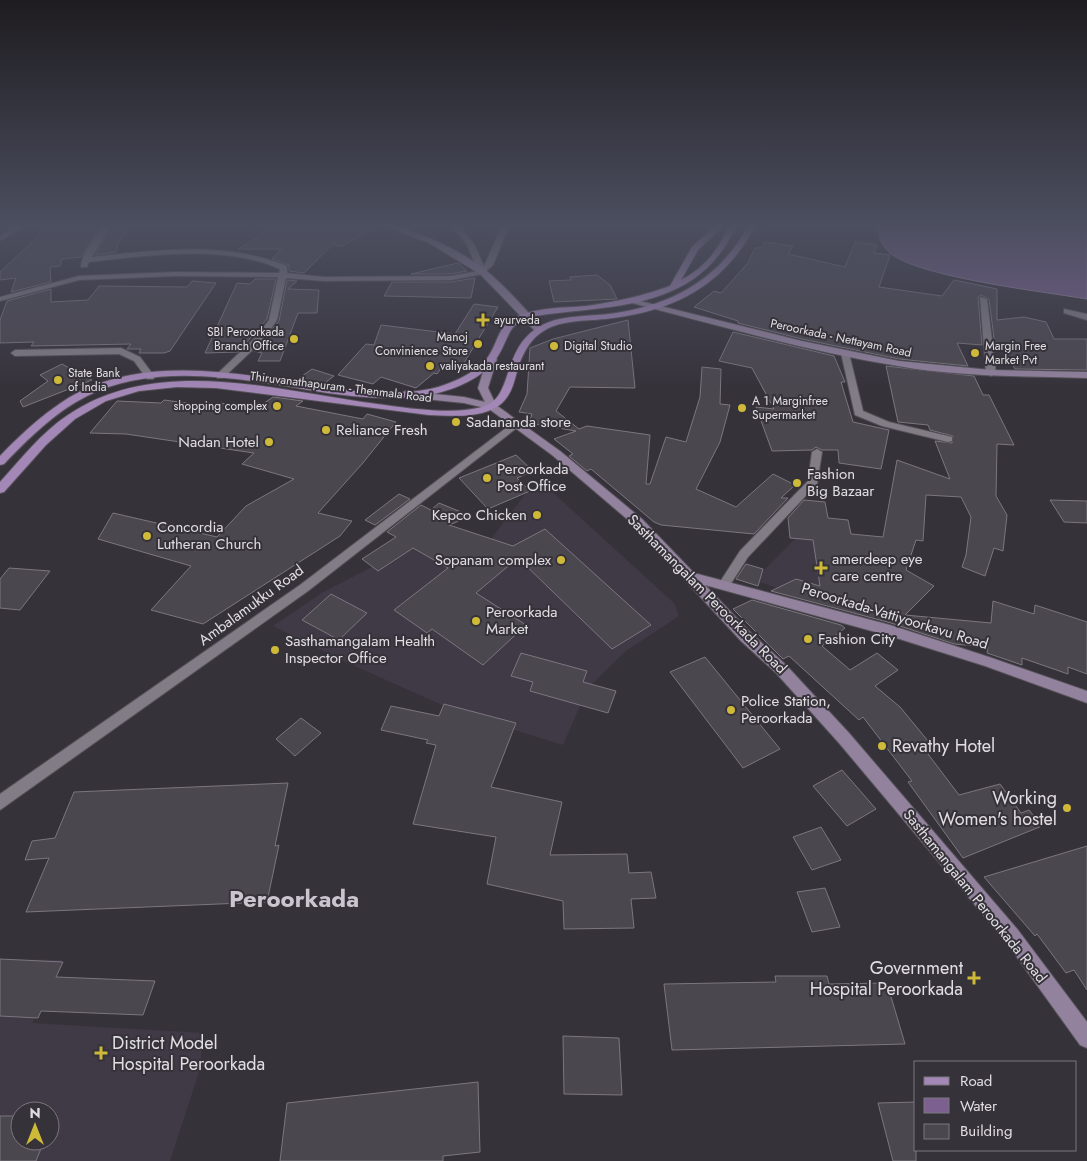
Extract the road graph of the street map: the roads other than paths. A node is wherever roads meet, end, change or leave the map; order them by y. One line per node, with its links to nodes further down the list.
1 (71, 280): 8 (street)
2 (282, 280): 21 (street)
3 (491, 280): 13 (main road)
4 (677, 280): 7 (main road)
5 (691, 280): 7 (main road)
6 (710, 280): 11 (main road)
7 (672, 288): 10 (main road)
8 (0, 299)
9 (983, 299): 19 (street)
10 (635, 301): 11 (main road, Peroorkada - Nettayam Road); 13 (main road)
11 (653, 306): 15 (main road); 17 (main road, Peroorkada - Nettayam Road)
12 (1067, 311): 14 (street)
13 (526, 317): 15 (main road); 18 (main road)
14 (1087, 317)
15 (539, 330): 26 (main road)
16 (15, 353): 22 (street)
17 (845, 353): 19 (main road, Peroorkada - Nettayam Road); 28 (street)
18 (492, 359): 25 (main road); 26 (main road)
19 (991, 373): 20 (main road, Peroorkada - Nettayam Road)
20 (1087, 375)
21 (220, 376): 22 (main road); 23 (main road)
22 (150, 377): 30 (main road)
23 (266, 381): 24 (main road); 25 (main road)
24 (261, 391): 26 (main road, Thiruvanathapuram - Thenmala Road); 31 (main road, Thiruvanathapuram - Thenmala Road)
25 (405, 394): 26 (main road)
26 (492, 407): 27 (main road, Sasthamangalam Peroorkada Road)
27 (514, 425): 32 (main road, Sasthamangalam Peroorkada Road); 35 (street, Ambalamukku Road)
28 (948, 439)
29 (817, 452): 33 (street)
30 (0, 462)
31 (0, 489)
32 (690, 577): 33 (main road, Peroorkada-Vattiyoorkavu Road); 36 (main road, Sasthamangalam Peroorkada Road)
33 (724, 586): 34 (main road, Peroorkada-Vattiyoorkavu Road)
34 (1087, 697)
35 (0, 802)
36 (1087, 1038)

